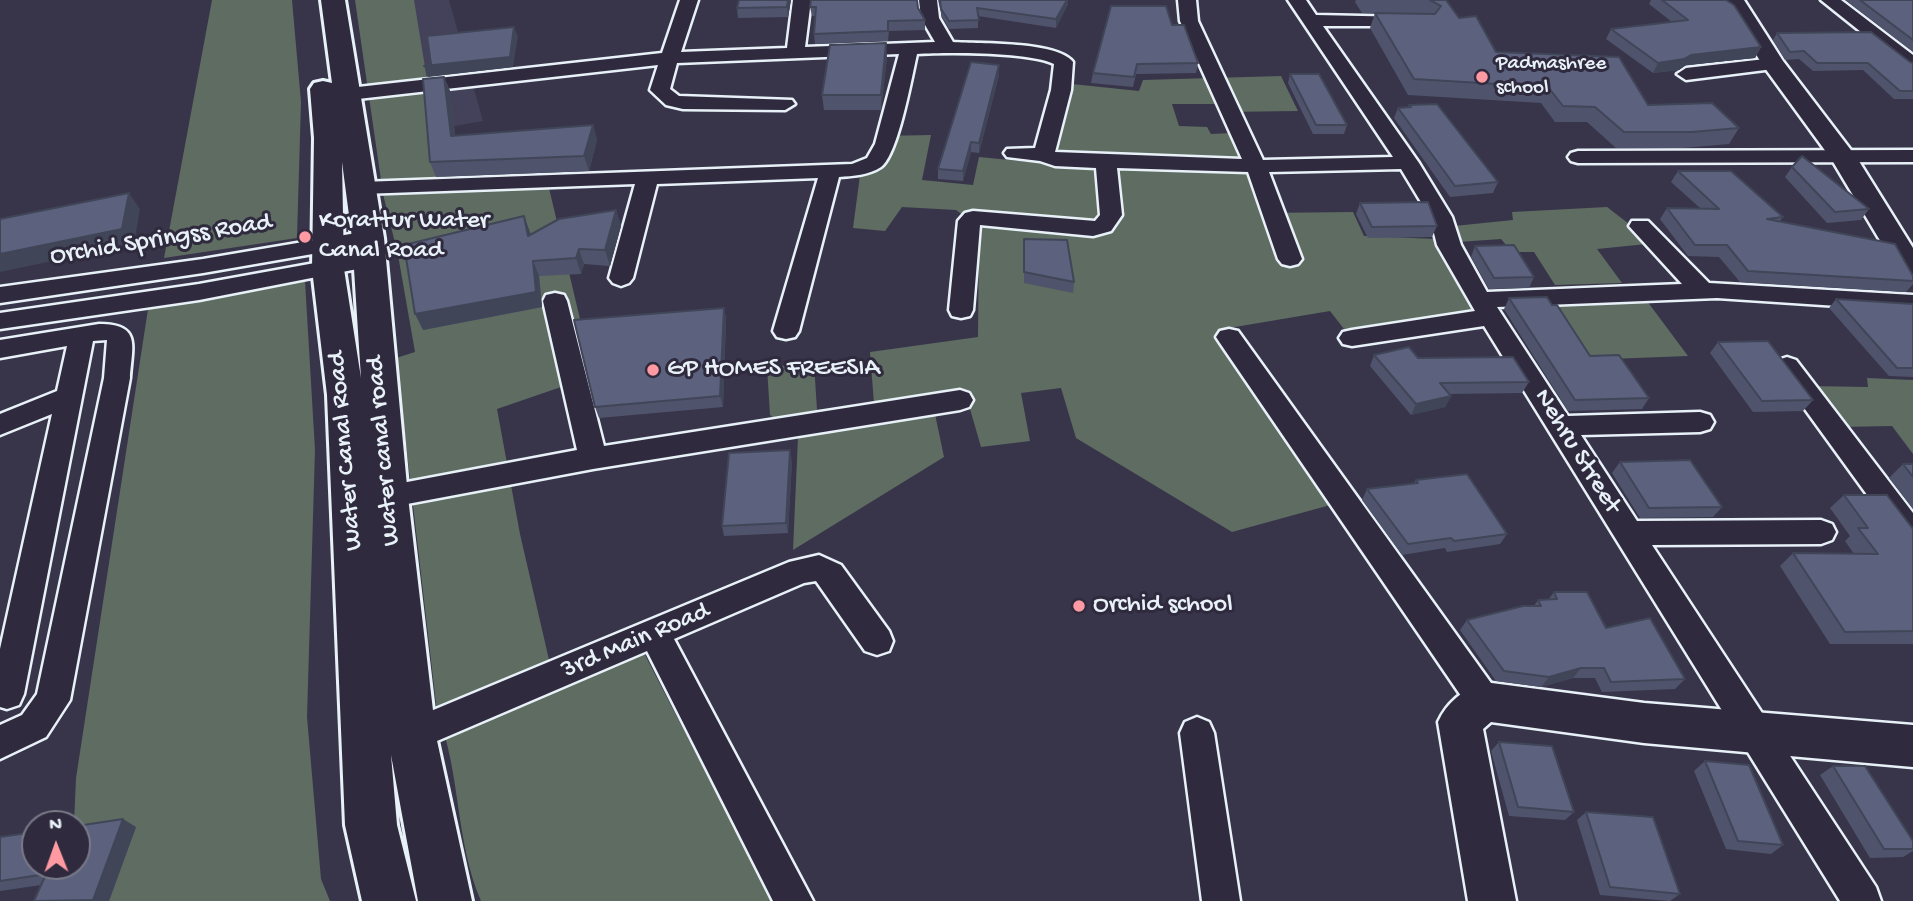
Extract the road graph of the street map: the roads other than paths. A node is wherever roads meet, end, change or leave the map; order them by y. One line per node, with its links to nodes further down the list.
1 (314, 0): 19 (main road, Water Canal Road)
2 (333, 0): 19 (main road, Water canal road)
3 (689, 0): 15 (street)
4 (802, 0): 14 (street)
5 (928, 0): 12 (street)
6 (1187, 0): 28 (street)
7 (1297, 0): 10 (street, Nehru Street)
8 (1732, 0): 16 (street)
9 (1830, 0): 17 (street)
10 (1310, 20): 11 (street); 27 (street, Nehru Street)
11 (1424, 22)
12 (947, 47): 13 (street); 22 (street)
13 (909, 50): 14 (street); 29 (street)
14 (795, 53): 15 (street)
15 (668, 58): 19 (street); 20 (street)
16 (1774, 64): 18 (street); 25 (street)
17 (1913, 64)
18 (1686, 74)
19 (337, 97): 31 (main road, Water canal road); 34 (main road, Water Canal Road)
20 (785, 104)
21 (1014, 153): 22 (street)
22 (1044, 155): 26 (street)
23 (1913, 156): 25 (street)
24 (1578, 157): 25 (street)
25 (1844, 158): 36 (street)
26 (1106, 163): 28 (street); 43 (street)
27 (1408, 163): 28 (street); 42 (street, Nehru Street)
28 (1256, 166): 35 (street)
29 (830, 172): 30 (street); 45 (street)
30 (648, 178): 31 (street); 37 (street)
31 (362, 188): 33 (main road, Water canal road)
32 (1640, 226): 38 (street)
33 (369, 249): 34 (street); 56 (main road, Water canal road)
34 (329, 257): 39 (street, Orchid Springss Road); 44 (street, Orchid Springss Road); 56 (main road, Water Canal Road)
35 (1290, 259)
36 (1913, 272)
37 (621, 278)
38 (1703, 291): 41 (street); 42 (street)
39 (0, 295)
40 (555, 301): 57 (street)
41 (1913, 303)
42 (1485, 308): 48 (street); 55 (street, Nehru Street)
43 (961, 310)
44 (0, 321)
45 (786, 331)
46 (82, 335): 49 (street); 51 (street); 69 (street)
47 (1229, 337): 65 (street)
48 (1352, 338)
49 (0, 349)
50 (1787, 366): 61 (street)
51 (70, 396): 54 (street); 64 (street)
52 (960, 400): 57 (street)
53 (1700, 422): 55 (street)
54 (0, 425)
55 (1561, 426): 60 (street, Nehru Street)
56 (365, 428): 58 (main road, Water Canal Road)
57 (593, 458): 58 (street)
58 (371, 500): 68 (main road, Water canal road); 71 (main road, Water Canal Road)
59 (1821, 532): 60 (street)
60 (1628, 533): 67 (street, Nehru Street)
61 (1913, 535)
62 (655, 634): 63 (street, 3rd Main Road); 68 (street, 3rd Main Road); 74 (street)
63 (877, 641)
64 (7, 694)
65 (1484, 701): 67 (street); 76 (street)
66 (1197, 733): 75 (street)
67 (1757, 734): 70 (street); 77 (street, Nehru Street)
68 (412, 736): 71 (street, 3rd Main Road); 73 (main road, Water canal road)
69 (0, 743)
70 (1913, 746)
71 (367, 755): 72 (main road, Water Canal Road)
72 (389, 901)
73 (445, 901)
74 (793, 901)
75 (1221, 901)
76 (1492, 901)
77 (1862, 901)

